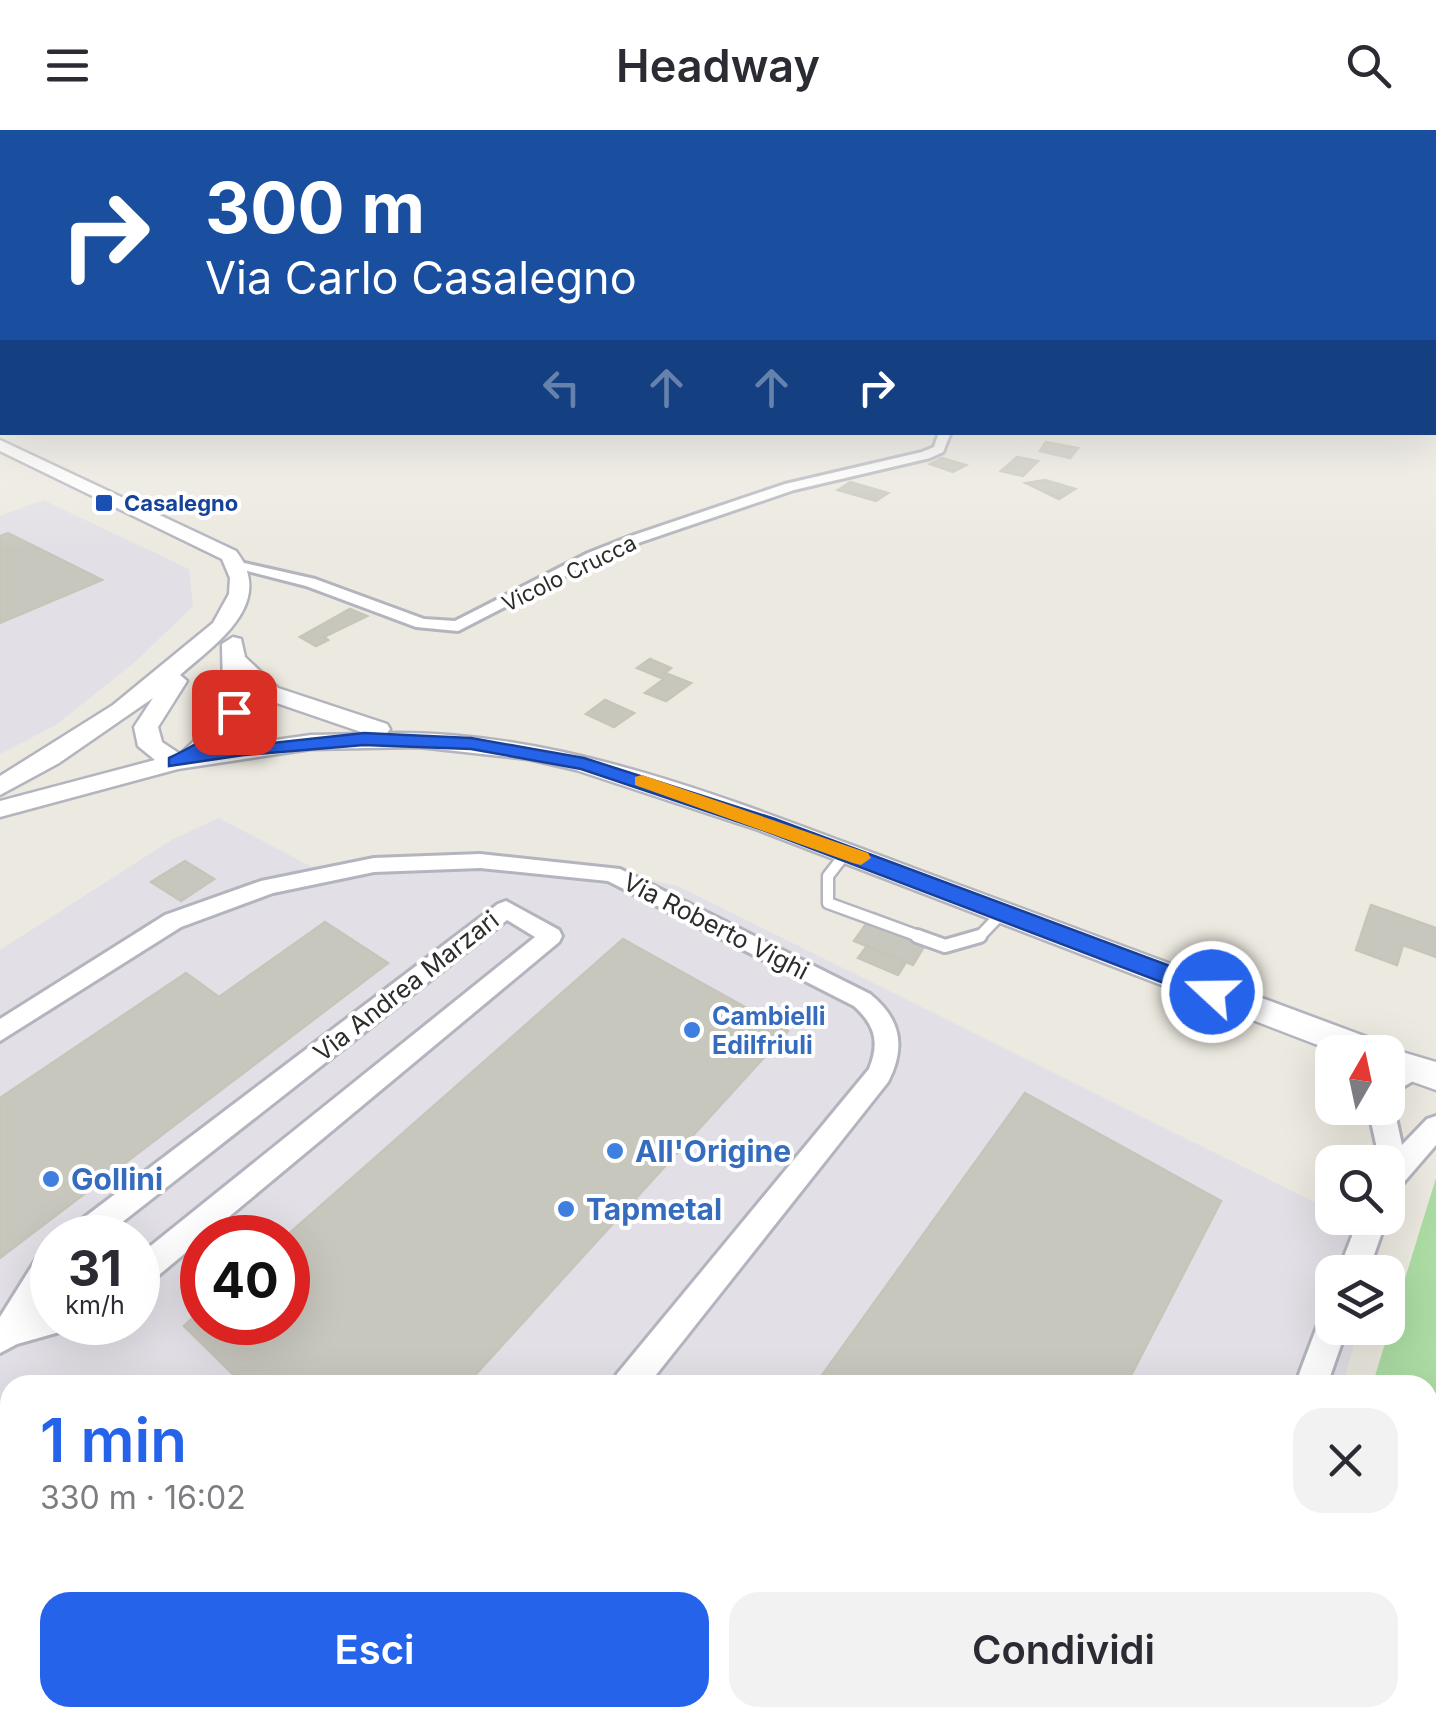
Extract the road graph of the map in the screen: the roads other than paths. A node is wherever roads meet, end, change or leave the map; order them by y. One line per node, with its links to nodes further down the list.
1 (944, 435): 3 (street, Vicolo Crucca)
2 (0, 445): 3 (street)
3 (240, 567): 4 (street)
4 (231, 616): 5 (street); 6 (street)
5 (204, 642): 8 (street); 9 (street)
6 (234, 659): 7 (street); 8 (street)
7 (419, 740): 8 (street); 11 (street)
8 (176, 762): 10 (street)
9 (0, 787)
10 (0, 809)
11 (846, 853): 12 (street); 12 (lane)
12 (1004, 911): 14 (street)
13 (0, 1032): 25 (street, Via Roberto Vighi)
14 (1316, 1032): 15 (street); 16 (street)
15 (1320, 1035)
16 (1324, 1035)
17 (1436, 1126): 18 (street)
18 (1405, 1159)
19 (109, 1215): 20 (street, Via Andrea Marzari)
20 (160, 1256)
21 (30, 1294): 23 (street)
22 (30, 1327): 23 (street)
23 (4, 1335)
24 (1325, 1345): 26 (street)
25 (636, 1375)
26 (1315, 1375)

